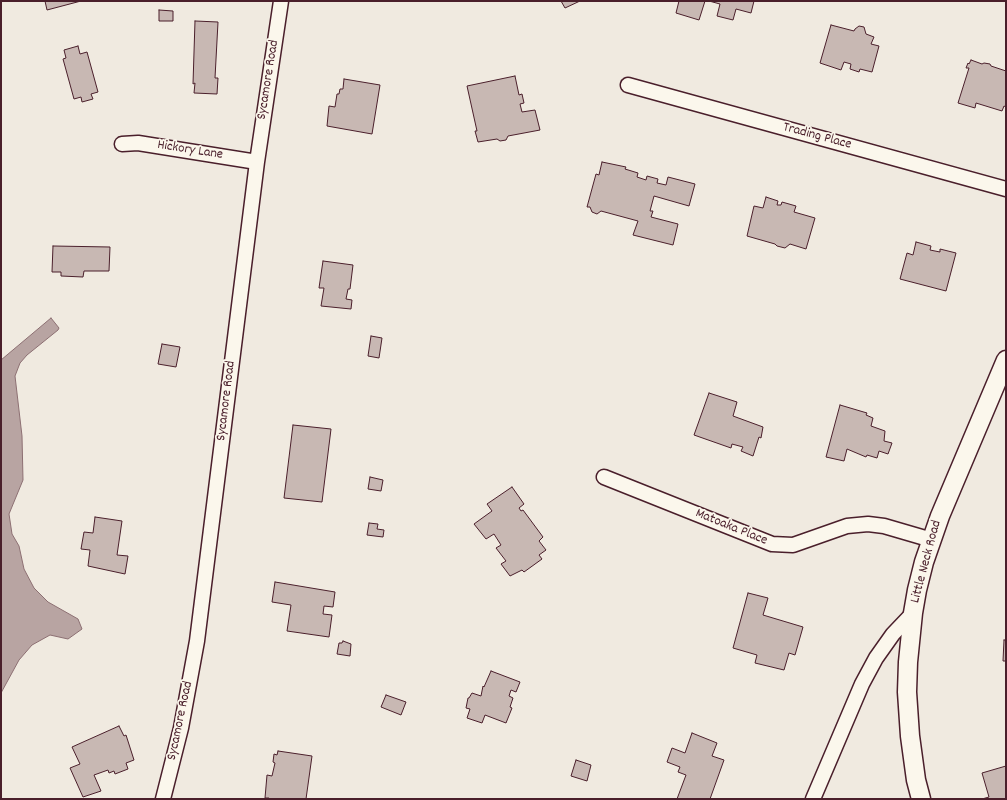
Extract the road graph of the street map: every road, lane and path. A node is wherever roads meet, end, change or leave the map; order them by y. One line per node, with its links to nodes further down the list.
1 (281, 1): 4 (street, Sycamore Road)
2 (628, 85): 5 (street, Trading Place)
3 (122, 144): 4 (street, Hickory Lane)
4 (256, 162): 10 (street, Sycamore Road)
5 (1006, 189)
6 (1006, 360): 8 (street, Little Neck Road)
7 (604, 477): 8 (street, Matoaka Place)
8 (932, 540): 9 (street, Little Neck Road)
9 (913, 613): 11 (street); 12 (street, Little Neck Road)
10 (163, 799)
11 (813, 799)
12 (921, 799)

